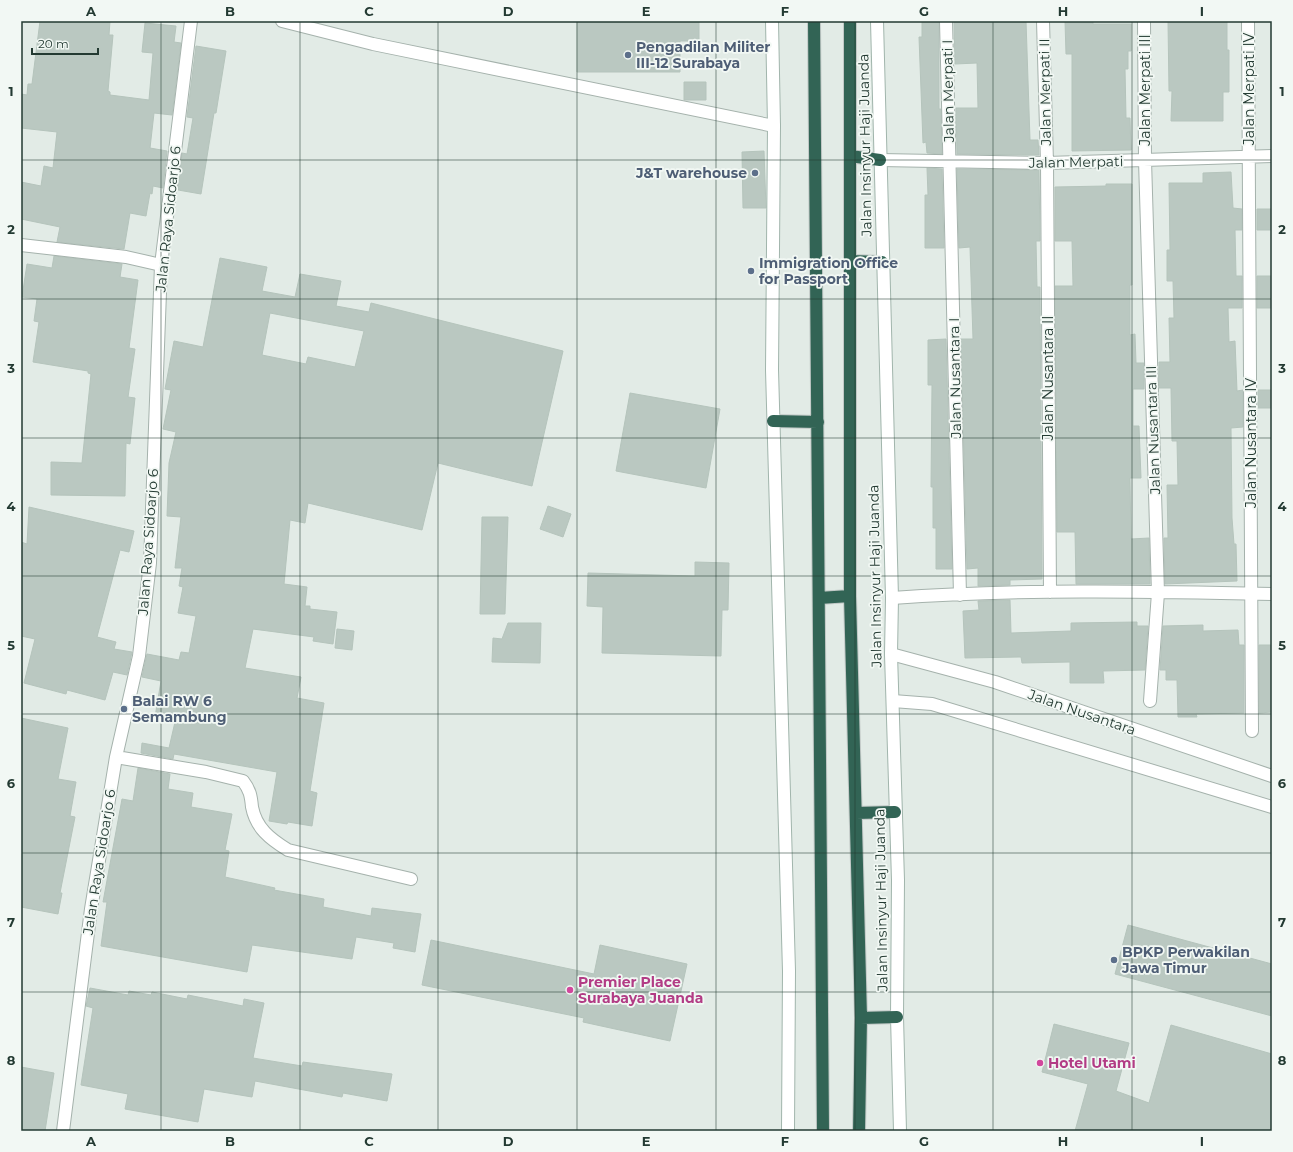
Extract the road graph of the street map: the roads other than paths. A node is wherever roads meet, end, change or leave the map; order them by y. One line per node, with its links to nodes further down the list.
1 (191, 21): 22 (street, Jalan Raya Sidoarjo 6)
2 (282, 21): 11 (street)
3 (772, 21): 11 (street)
4 (814, 21): 24 (highway)
5 (850, 21): 12 (highway, Jalan Insinyur Haji Juanda)
6 (877, 21): 15 (street, Jalan Insinyur Haji Juanda)
7 (946, 21): 17 (street, Jalan Merpati I)
8 (1043, 21): 18 (street, Jalan Merpati II)
9 (1144, 21): 16 (street, Jalan Merpati III)
10 (1248, 21): 13 (street, Jalan Merpati IV)
11 (774, 126): 23 (street)
12 (850, 156): 15 (highway); 20 (highway, Jalan Insinyur Haji Juanda)
13 (1249, 156): 14 (street, Jalan Merpati); 16 (street, Jalan Merpati); 27 (street, Jalan Nusantara IV)
14 (1272, 156)
15 (880, 160): 17 (street, Jalan Merpati); 21 (street, Jalan Insinyur Haji Juanda)
16 (1145, 160): 18 (street, Jalan Merpati); 26 (street, Jalan Nusantara III)
17 (950, 161): 18 (street, Jalan Merpati); 29 (street, Jalan Nusantara I)
18 (1047, 163): 25 (street, Jalan Nusantara II)
19 (21, 246): 22 (street)
20 (850, 261): 21 (highway); 30 (highway, Jalan Insinyur Haji Juanda)
21 (882, 262): 32 (street, Jalan Insinyur Haji Juanda)
22 (161, 266): 37 (street, Jalan Raya Sidoarjo 6)
23 (773, 420): 24 (highway); 46 (street)
24 (818, 422): 31 (highway)
25 (1050, 592): 26 (street); 29 (street)
26 (1158, 593): 27 (street); 34 (street, Jalan Nusantara III)
27 (1251, 594): 28 (street); 36 (street, Jalan Nusantara IV)
28 (1272, 594)
29 (960, 595): 32 (street)
30 (850, 596): 31 (highway); 41 (highway, Jalan Insinyur Haji Juanda)
31 (819, 598): 47 (highway)
32 (892, 598): 33 (street, Jalan Insinyur Haji Juanda)
33 (891, 654): 35 (street, Jalan Insinyur Haji Juanda); 38 (street, Jalan Nusantara)
34 (1150, 701)
35 (893, 702): 39 (street); 40 (street, Jalan Insinyur Haji Juanda)
36 (1252, 731)
37 (116, 757): 42 (street); 45 (street, Jalan Raya Sidoarjo 6)
38 (1272, 776)
39 (1272, 808)
40 (895, 812): 41 (highway); 43 (street, Jalan Insinyur Haji Juanda)
41 (856, 813): 44 (highway, Jalan Insinyur Haji Juanda)
42 (411, 879)
43 (897, 1017): 44 (highway); 49 (street, Jalan Insinyur Haji Juanda)
44 (861, 1018): 48 (highway, Jalan Insinyur Haji Juanda)
45 (63, 1131)
46 (788, 1131)
47 (824, 1131)
48 (859, 1131)
49 (900, 1131)

